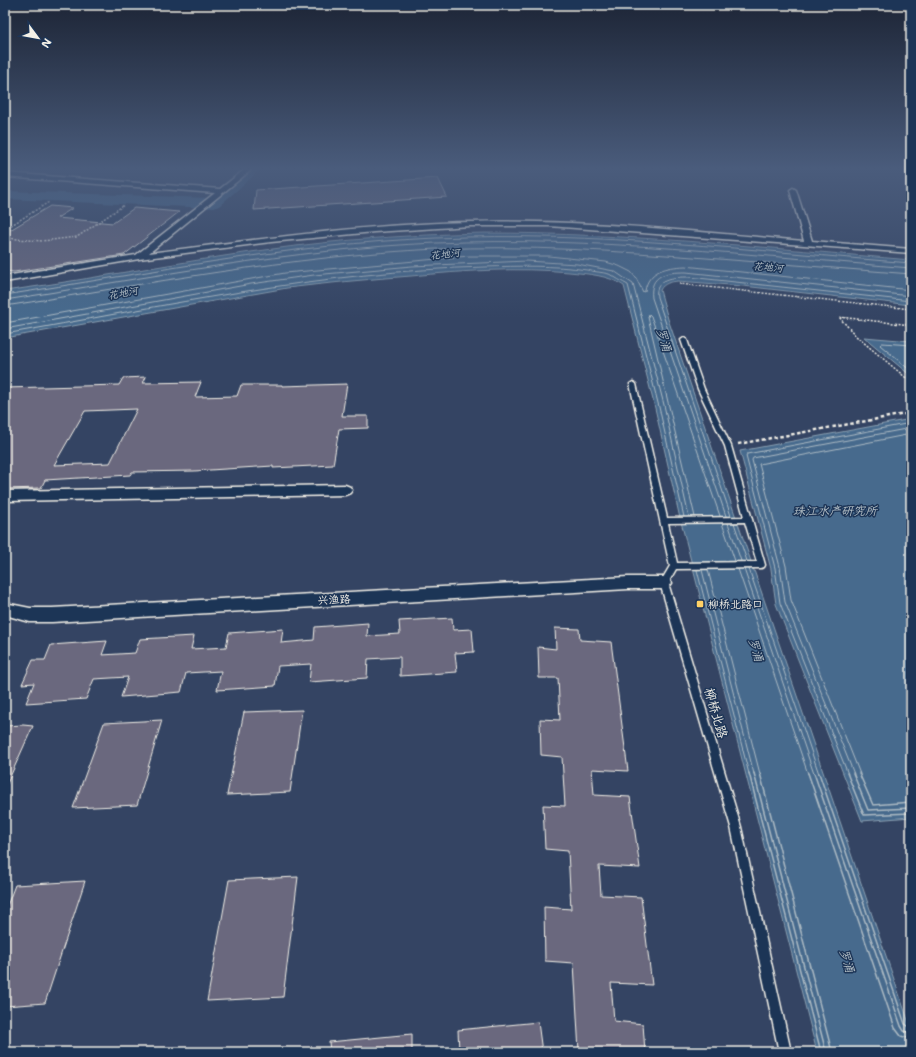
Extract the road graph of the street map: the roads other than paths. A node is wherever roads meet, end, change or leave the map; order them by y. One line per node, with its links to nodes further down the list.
1 (187, 219): 5 (street)
2 (802, 219): 3 (street)
3 (809, 243): 4 (street); 5 (street)
4 (911, 250)
5 (139, 257): 6 (street)
6 (5, 279)
7 (684, 340): 11 (lane)
8 (633, 384): 12 (lane)
9 (345, 490): 10 (street)
10 (5, 496)
11 (748, 519): 12 (lane); 13 (lane)
12 (664, 521): 13 (lane)
13 (674, 566): 14 (lane)
14 (664, 583): 15 (street, 兴渔路); 16 (lane, 柳桥北路)
15 (5, 609)
16 (785, 1052)

